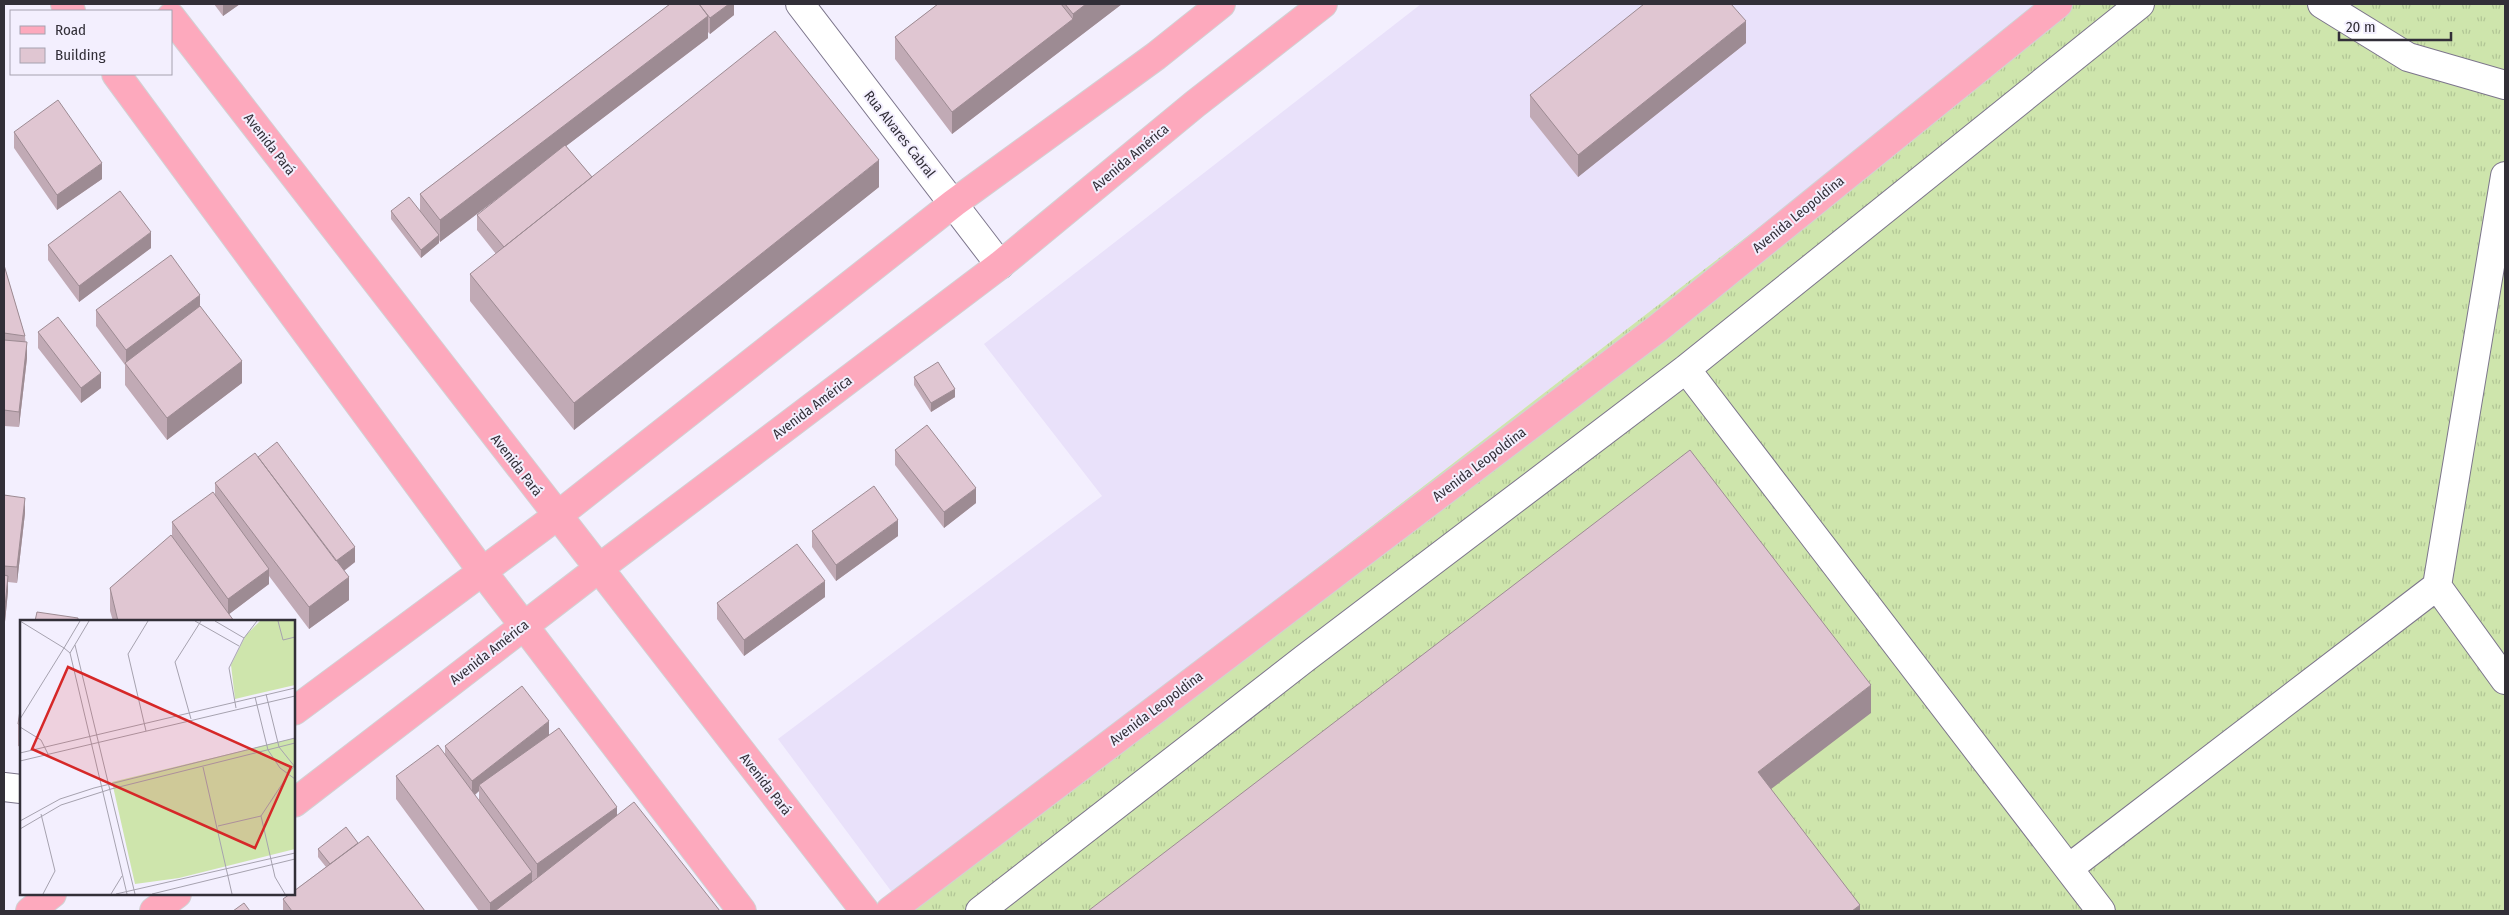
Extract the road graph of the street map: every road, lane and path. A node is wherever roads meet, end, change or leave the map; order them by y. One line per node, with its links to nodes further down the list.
1 (800, 4): 11 (street, Rua Alvares Cabral)
2 (1221, 4): 11 (main road)
3 (1323, 4): 12 (main road, Avenida América)
4 (2058, 4): 29 (main road, Avenida Leopoldina)
5 (2140, 4): 13 (street)
6 (2322, 4): 9 (street)
7 (172, 18): 14 (main road, Avenida Pará)
8 (117, 75): 16 (main road)
9 (2505, 85)
10 (2505, 176): 17 (street)
11 (954, 203): 12 (street, Rua Alvares Cabral); 14 (main road)
12 (1000, 265): 15 (main road, Avenida América)
13 (1686, 369): 24 (street); 30 (street)
14 (557, 516): 15 (main road, Avenida Pará); 16 (main road)
15 (598, 569): 18 (main road, Avenida América); 28 (main road, Avenida Pará)
16 (482, 571): 18 (main road); 20 (main road)
17 (2437, 586): 19 (street); 24 (street)
18 (523, 626): 23 (main road, Avenida América); 27 (main road)
19 (2505, 680)
20 (295, 710)
21 (4, 787): 22 (street)
22 (20, 789)
23 (295, 802)
24 (2069, 868): 31 (street)
25 (51, 895): 26 (main road)
26 (30, 911)
27 (742, 911)
28 (865, 911)
29 (890, 911)
30 (980, 911)
31 (2101, 911)

